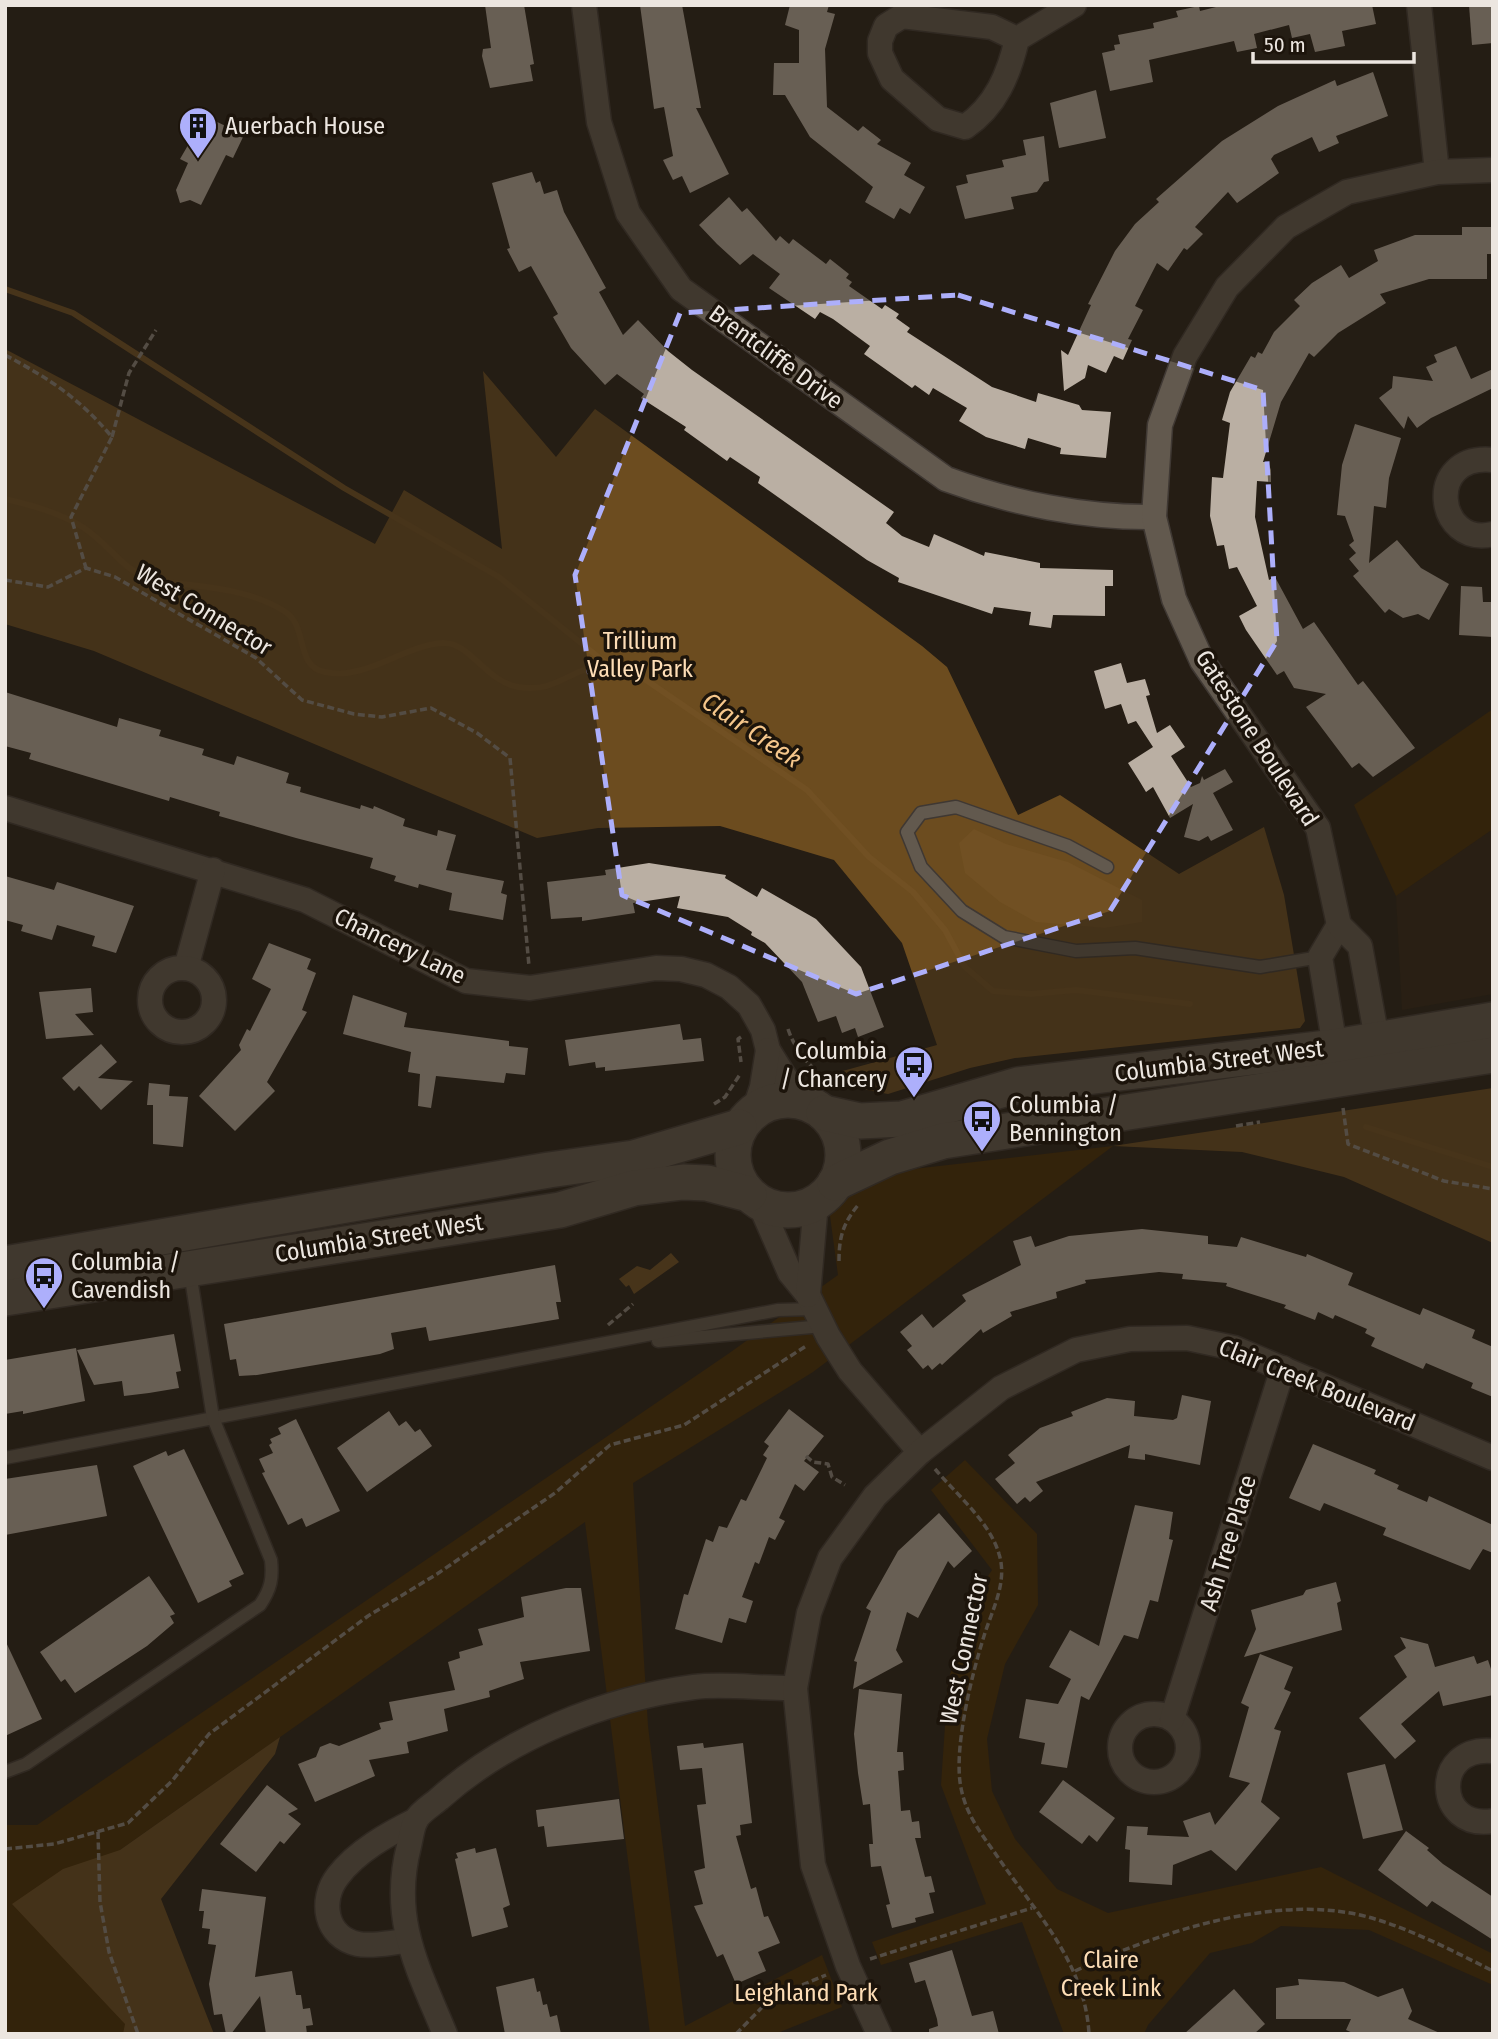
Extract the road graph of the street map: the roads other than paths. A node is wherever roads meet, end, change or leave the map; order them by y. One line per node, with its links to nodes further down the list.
1 (584, 5): 8 (street, Brentcliffe Drive)
2 (1074, 5): 4 (street)
3 (1419, 5): 6 (street)
4 (1017, 39): 4 (street)
5 (1493, 170): 6 (street, Gatestone Boulevard)
6 (1437, 172): 8 (street, Gatestone Boulevard)
7 (1493, 460): 9 (street)
8 (1154, 517): 13 (street, Gatestone Boulevard)
9 (1493, 534)
10 (5, 808): 12 (street, Chancery Lane)
11 (1107, 867): 14 (lane)
12 (213, 870): 15 (street); 19 (street, Chancery Lane)
13 (1339, 925): 14 (street); 17 (street, Gatestone Boulevard)
14 (1321, 957): 18 (street)
15 (186, 968)
16 (1493, 1020): 17 (main road, Columbia Street West)
17 (1377, 1039): 18 (main road, Columbia Street West); 21 (street)
18 (1335, 1046): 21 (street); 22 (main road, Columbia Street West)
19 (768, 1050): 22 (street, Chancery Lane); 23 (street, Chancery Lane)
20 (1493, 1055): 21 (main road, Columbia Street West)
21 (1363, 1076): 24 (main road, Columbia Street West)
22 (825, 1102): 23 (main road); 24 (main road)
23 (747, 1119): 25 (main road); 26 (main road, Columbia Street West)
24 (837, 1196): 25 (main road); 29 (street)
25 (754, 1198): 27 (main road, Columbia Street West); 29 (street)
26 (5, 1264)
27 (189, 1268): 28 (main road, Columbia Street West); 32 (lane)
28 (5, 1298)
29 (818, 1316): 30 (lane); 30 (lane); 35 (street)
30 (595, 1346): 32 (lane)
31 (1283, 1368): 34 (street, Clair Creek Boulevard); 35 (street, Clair Creek Boulevard); 37 (street, Ash Tree Place)
32 (213, 1418): 33 (lane); 39 (lane)
33 (5, 1458)
34 (1493, 1458)
35 (927, 1460): 36 (street, Clair Creek Boulevard)
36 (795, 1688): 40 (street); 44 (street, Clair Creek Boulevard)
37 (1172, 1719)
38 (1493, 1751): 41 (street)
39 (5, 1772)
40 (416, 1820): 42 (street); 42 (street)
41 (1493, 1821)
42 (407, 1941): 43 (street)
43 (445, 2034)
44 (879, 2034)

